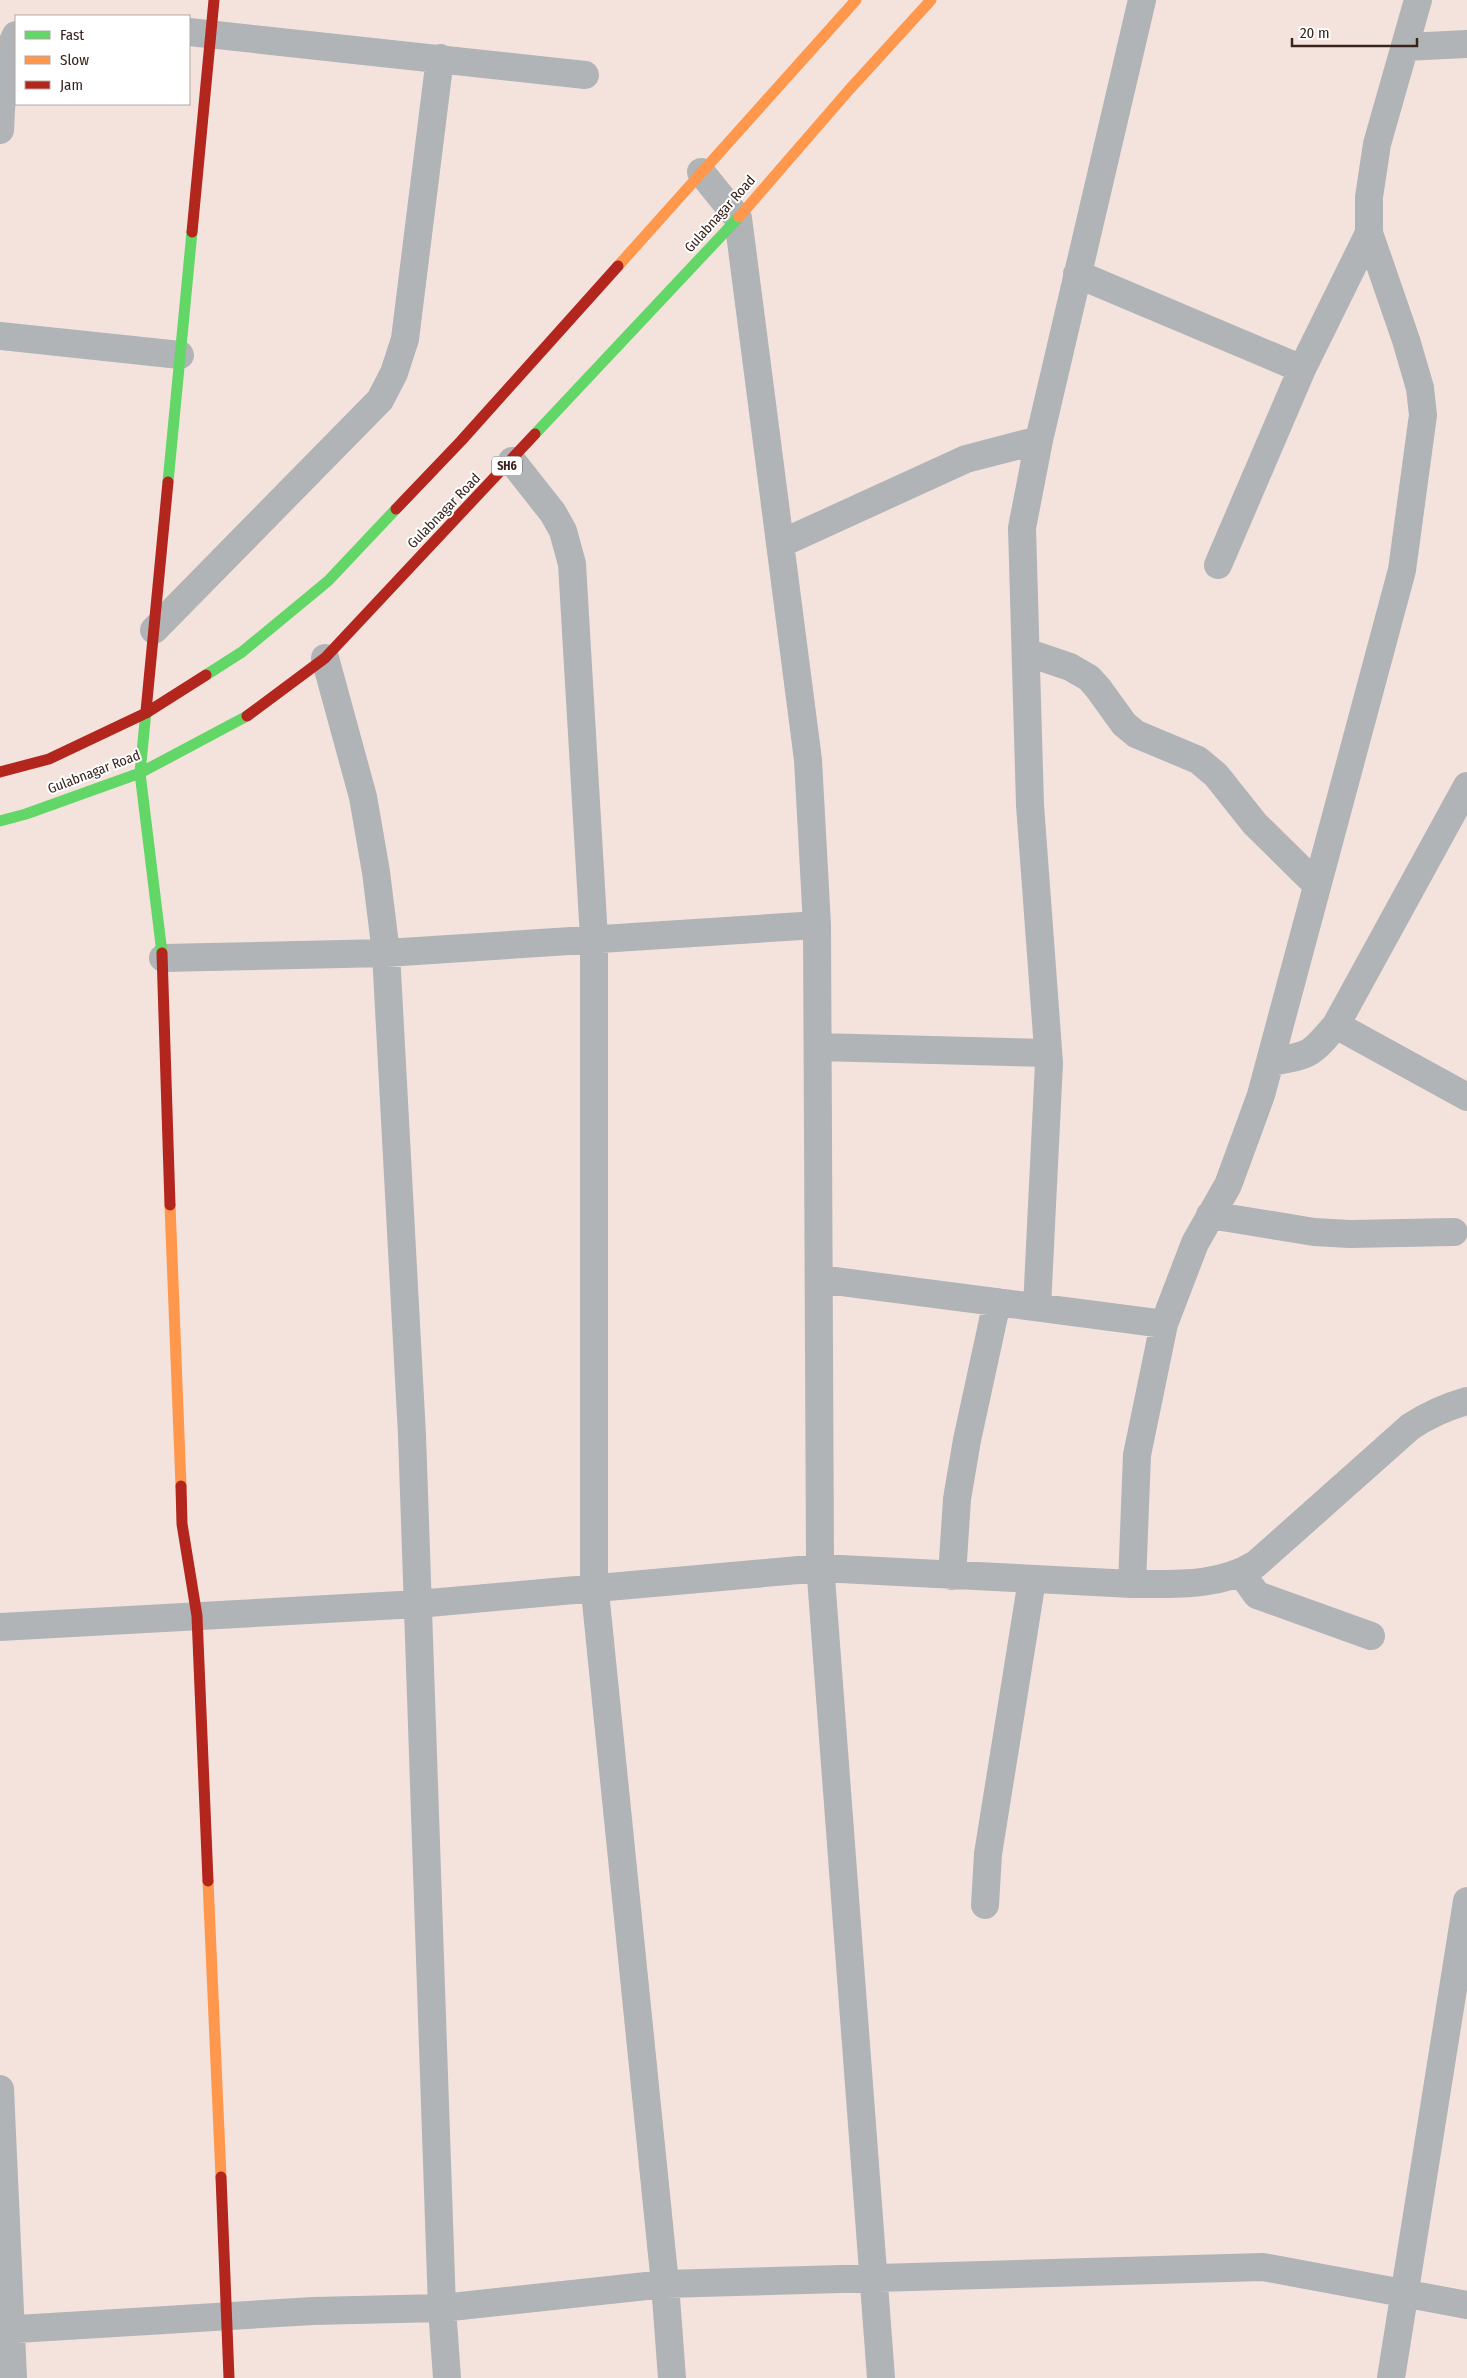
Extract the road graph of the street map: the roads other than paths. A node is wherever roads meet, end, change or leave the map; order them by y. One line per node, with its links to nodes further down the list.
1 (214, 0): 6 (main road)
2 (856, 0): 13 (main road, Gulabnagar Road)
3 (931, 0): 14 (main road, Gulabnagar Road / SH6)
4 (1142, 0): 16 (street)
5 (1418, 0): 9 (street)
6 (200, 32): 10 (street); 18 (main road)
7 (15, 37): 12 (street)
8 (1467, 44): 9 (street)
9 (1405, 47): 15 (street)
10 (440, 58): 11 (street); 24 (street)
11 (585, 74)
12 (0, 130)
13 (701, 172): 14 (street); 27 (main road, Gulabnagar Road)
14 (738, 218): 21 (main road, Gulabnagar Road / SH6); 22 (street)
15 (1368, 232): 19 (street); 32 (street)
16 (1077, 274): 19 (street); 20 (street)
17 (0, 336): 18 (street)
18 (180, 355): 24 (main road)
19 (1302, 369): 23 (street)
20 (1039, 440): 22 (street); 25 (street)
21 (512, 461): 26 (main road, Gulabnagar Road / SH6); 34 (street)
22 (780, 544): 33 (street)
23 (1218, 565)
24 (154, 630): 27 (main road)
25 (1026, 652): 32 (street); 39 (street)
26 (325, 658): 29 (main road, Gulabnagar Road / SH6); 35 (street)
27 (146, 713): 28 (main road, Gulabnagar Road); 29 (main road)
28 (0, 772)
29 (140, 773): 31 (main road, Gulabnagar Road / SH6); 36 (main road)
30 (1467, 786): 37 (street)
31 (0, 820)
32 (1318, 885): 40 (street)
33 (817, 925): 34 (street); 38 (street)
34 (594, 938): 35 (street); 54 (street)
35 (386, 953): 36 (street); 55 (street)
36 (163, 958): 56 (main road)
37 (1336, 1025): 40 (street); 41 (street)
38 (818, 1047): 39 (street); 44 (street)
39 (1048, 1053): 46 (street)
40 (1270, 1062): 42 (street)
41 (1467, 1097)
42 (1210, 1215): 43 (street); 47 (street)
43 (1454, 1232)
44 (819, 1279): 45 (street); 49 (street)
45 (997, 1302): 46 (street); 51 (street)
46 (1037, 1307): 47 (street)
47 (1164, 1324): 53 (street)
48 (1467, 1402): 50 (street)
49 (821, 1568): 51 (street); 54 (street); 62 (street)
50 (1241, 1573): 53 (street); 58 (street)
51 (952, 1576): 52 (street)
52 (1032, 1580): 53 (street); 60 (street)
53 (1132, 1584)
54 (596, 1588): 55 (street); 63 (street)
55 (418, 1604): 56 (street); 66 (street)
56 (197, 1616): 57 (street); 67 (main road)
57 (0, 1627)
58 (1371, 1636)
59 (1467, 1901): 64 (street)
60 (985, 1906)
61 (0, 2089): 68 (street)
62 (874, 2277): 63 (street); 64 (street); 73 (street)
63 (665, 2284): 66 (street); 72 (street)
64 (1405, 2294): 65 (street); 74 (street)
65 (1467, 2305)
66 (442, 2308): 67 (street); 71 (street)
67 (227, 2317): 68 (street); 70 (main road)
68 (6, 2329): 69 (street)
69 (14, 2378)
70 (229, 2378)
71 (447, 2378)
72 (672, 2378)
73 (881, 2378)
74 (1391, 2378)

